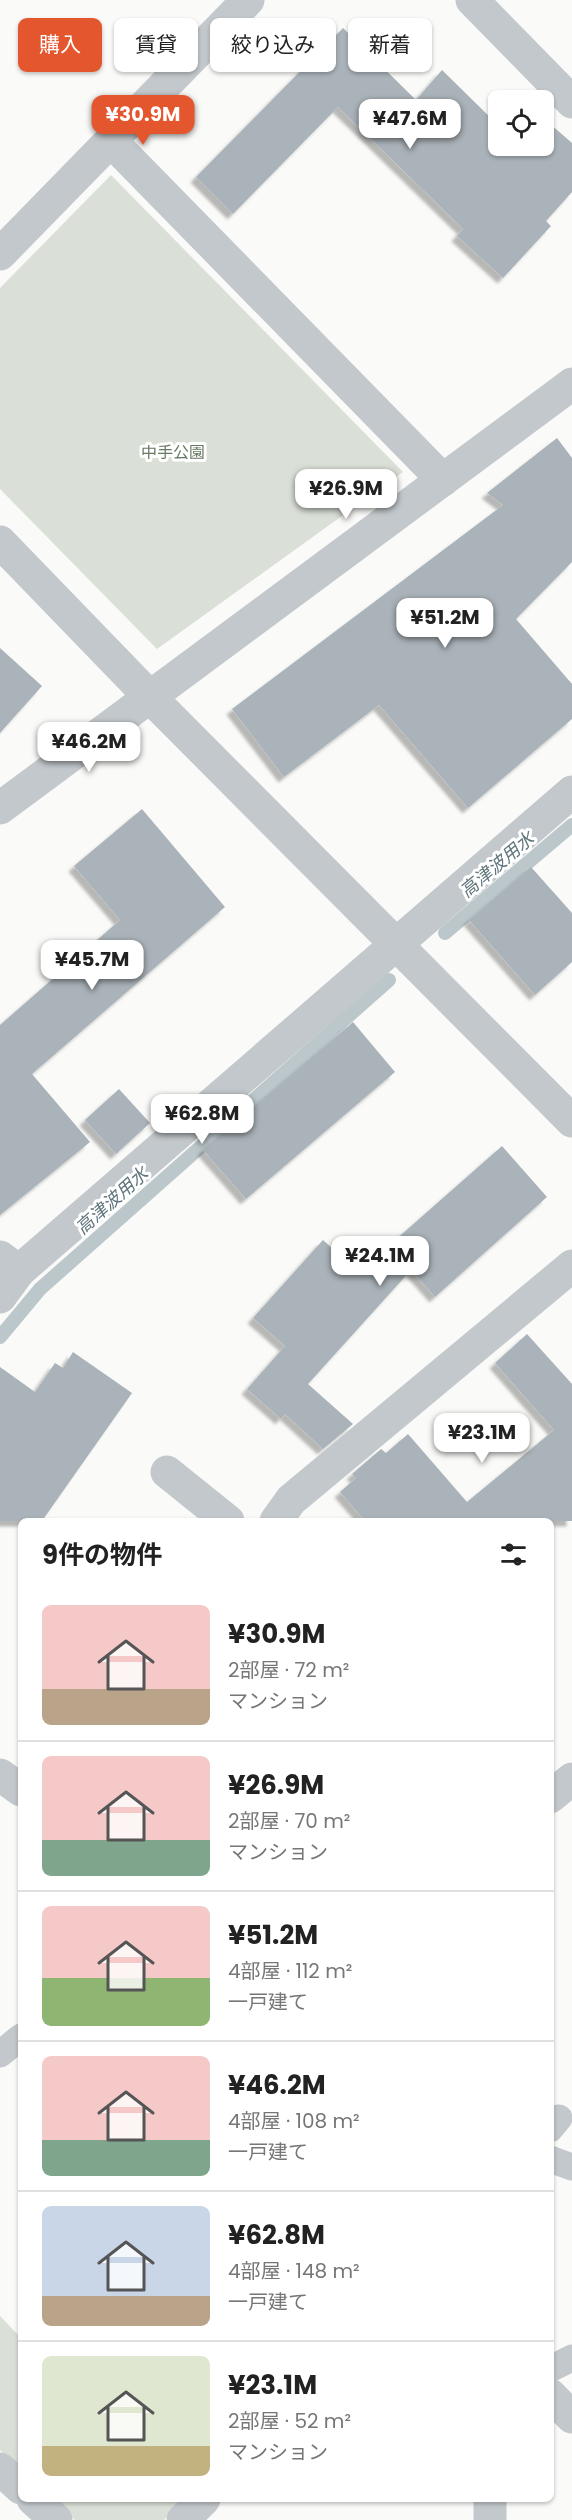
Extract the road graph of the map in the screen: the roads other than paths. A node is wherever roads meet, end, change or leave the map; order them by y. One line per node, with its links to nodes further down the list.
1 (248, 0): 4 (street)
2 (472, 0): 3 (street)
3 (572, 102)
4 (112, 142): 5 (street); 7 (street)
5 (0, 254)
6 (572, 384): 7 (street)
7 (443, 480): 9 (street)
8 (0, 542): 9 (street)
9 (149, 696): 11 (street); 12 (street)
10 (572, 792): 12 (street)
11 (0, 808)
12 (396, 942): 13 (street); 15 (street)
13 (572, 1121)
14 (572, 1266): 18 (street)
15 (6, 1275)
16 (167, 1472): 17 (street)
17 (224, 1518)
18 (278, 1518)
19 (0, 1775): 21 (street)
20 (572, 1779): 22 (street)
21 (18, 1789)
22 (554, 1794)
23 (18, 2039): 24 (lane)
24 (0, 2054)
25 (554, 2160): 26 (lane)
26 (572, 2167)
27 (572, 2358): 28 (lane)
28 (554, 2367)
29 (554, 2399): 30 (street)
30 (572, 2417)
31 (0, 2469): 32 (street)
32 (18, 2485)
33 (36, 2502): 36 (street)
34 (201, 2502): 37 (street)
35 (490, 2502): 38 (street)
36 (56, 2520)
37 (183, 2520)
38 (490, 2520)

